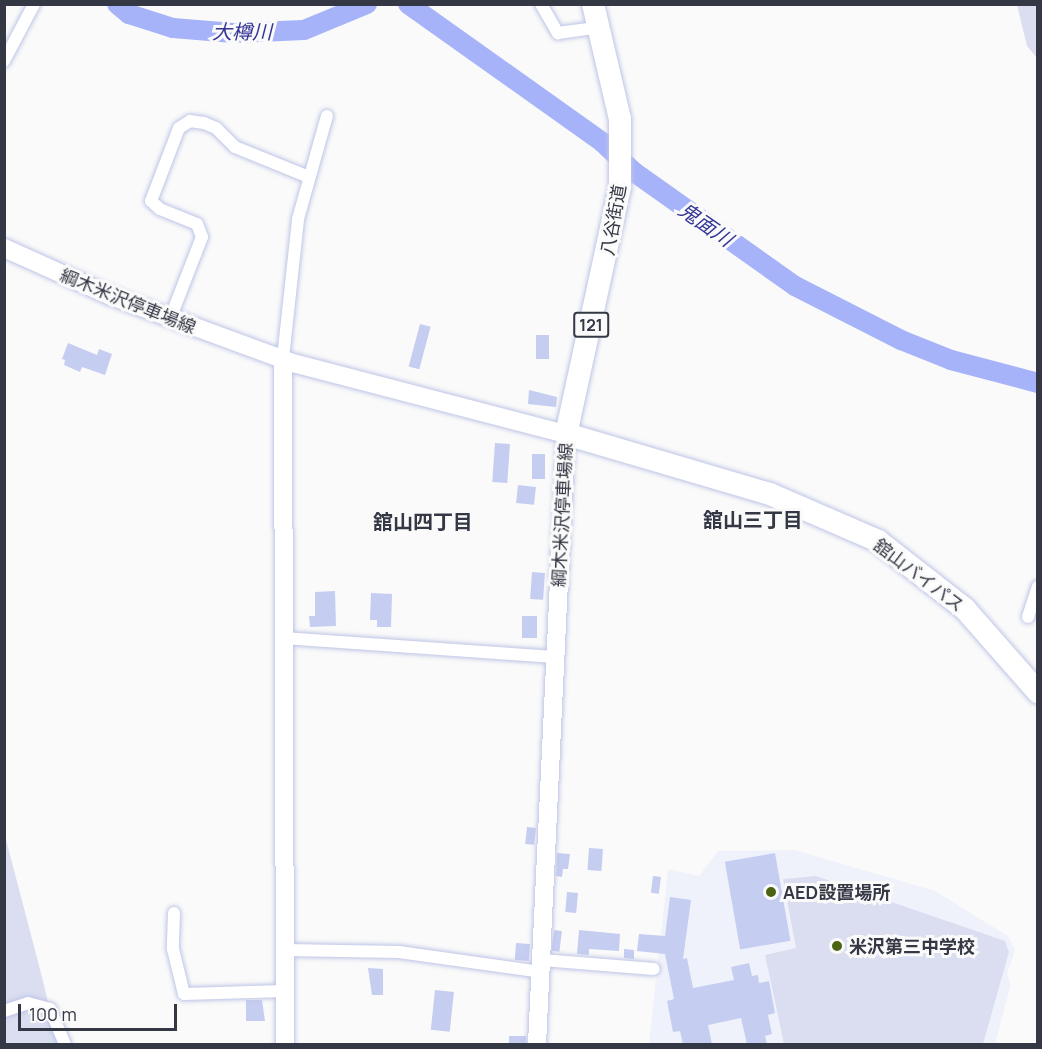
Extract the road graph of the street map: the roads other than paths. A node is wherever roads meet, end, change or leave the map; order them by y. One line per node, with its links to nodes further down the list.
1 (34, 4): 5 (street)
2 (542, 4): 4 (street)
3 (593, 4): 4 (highway, 八谷街道 / 121)
4 (601, 27): 11 (highway, 八谷街道 / 121)
5 (4, 61)
6 (327, 116): 7 (street)
7 (309, 177): 9 (street); 10 (street)
8 (4, 248): 9 (main road, 綱木米沢停車場線)
9 (170, 319): 10 (main road, 綱木米沢停車場線)
10 (283, 358): 11 (main road, 綱木米沢停車場線); 14 (main road)
11 (566, 434): 15 (main road, 綱木米沢停車場線); 16 (highway, 舘山バイパス)
12 (1038, 587): 13 (street)
13 (1028, 617)
14 (282, 638): 15 (street); 18 (main road)
15 (555, 657): 19 (main road, 綱木米沢停車場線)
16 (1038, 692)
17 (174, 913): 21 (street)
18 (285, 950): 19 (street); 21 (main road)
19 (541, 966): 20 (street); 25 (main road, 綱木米沢停車場線)
20 (654, 969)
21 (285, 991): 24 (main road)
22 (4, 1011): 23 (street)
23 (65, 1044)
24 (285, 1044)
25 (537, 1044)

